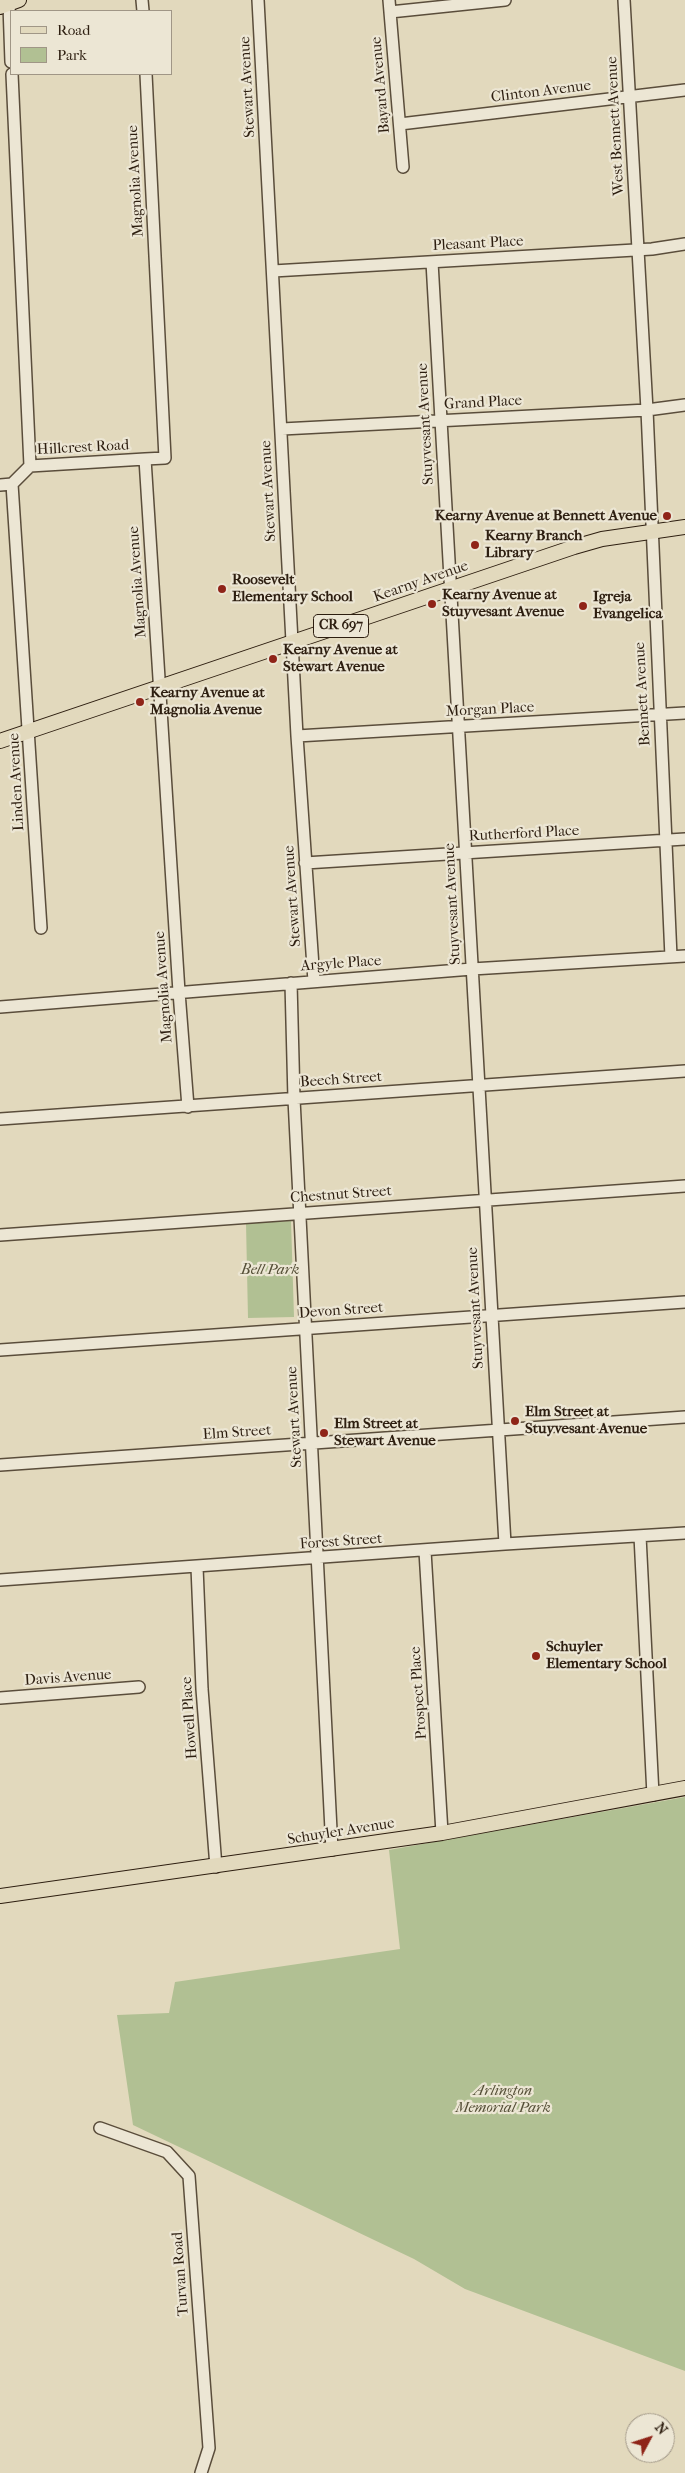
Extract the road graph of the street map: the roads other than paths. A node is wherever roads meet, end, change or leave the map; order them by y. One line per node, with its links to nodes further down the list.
1 (258, 0): 16 (street, Stewart Avenue)
2 (505, 0): 5 (street)
3 (624, 0): 10 (street, West Bennett Avenue)
4 (9, 4): 6 (street)
5 (390, 6): 11 (street, Bayard Avenue)
6 (10, 33)
7 (12, 75): 22 (street)
8 (146, 75): 21 (street, Magnolia Avenue)
9 (685, 90): 10 (street, Clinton Avenue)
10 (630, 96): 11 (street, Clinton Avenue); 14 (street, West Bennett Avenue)
11 (400, 124): 12 (street, Bayard Avenue)
12 (403, 167)
13 (685, 244): 14 (street, Pleasant Place)
14 (637, 250): 15 (street, Pleasant Place); 18 (street, Bennett Avenue)
15 (432, 262): 16 (street, Pleasant Place); 19 (street, Stuyvesant Avenue)
16 (273, 271): 20 (street, Stewart Avenue)
17 (685, 406): 18 (street, Grand Place)
18 (646, 410): 19 (street, Grand Place); 26 (street, Bennett Avenue)
19 (440, 421): 20 (street, Grand Place); 27 (street, Stuyvesant Avenue)
20 (282, 429): 28 (street, Stewart Avenue)
21 (145, 459): 22 (street, Hillcrest Road); 29 (street, Magnolia Avenue)
22 (30, 466): 23 (street, Hillcrest Road)
23 (12, 484): 24 (street); 33 (street, Linden Avenue)
24 (0, 486)
25 (685, 526): 26 (main road, Kearny Avenue / CR 697)
26 (650, 532): 27 (main road, Kearny Avenue / CR 697); 31 (street, Bennett Avenue)
27 (449, 589): 28 (main road, Kearny Avenue / CR 697); 32 (street, Stuyvesant Avenue)
28 (292, 642): 29 (main road, Kearny Avenue / CR 697); 34 (street, Stewart Avenue)
29 (159, 686): 33 (main road, Kearny Avenue / CR 697); 46 (street, Magnolia Avenue)
30 (685, 713): 31 (street, Morgan Place)
31 (659, 715): 32 (street, Morgan Place); 37 (street, Bennett Avenue)
32 (458, 727): 34 (street, Morgan Place); 38 (street, Stuyvesant Avenue)
33 (30, 730): 35 (main road, Kearny Avenue / CR 697); 40 (street, Linden Avenue)
34 (296, 736): 39 (street, Stewart Avenue)
35 (0, 741)
36 (685, 839): 37 (street, Rutherford Place)
37 (666, 841): 38 (street, Rutherford Place); 42 (street, Bennett Avenue)
38 (466, 853): 39 (street, Rutherford Place); 43 (street, Stuyvesant Avenue)
39 (305, 863): 44 (street, Stewart Avenue)
40 (41, 928)
41 (685, 956): 42 (street, Argyle Place)
42 (670, 957): 43 (street, Argyle Place)
43 (472, 969): 44 (street, Argyle Place); 49 (street, Stuyvesant Avenue)
44 (314, 981): 45 (street, Argyle Place)
45 (291, 983): 46 (street, Argyle Place); 50 (street, Stewart Avenue)
46 (178, 992): 47 (street, Argyle Place); 51 (street, Magnolia Avenue)
47 (0, 1006)
48 (685, 1071): 49 (street, Beech Street)
49 (479, 1085): 50 (street, Beech Street); 54 (street, Stuyvesant Avenue)
50 (294, 1099): 51 (street, Beech Street); 55 (street, Stewart Avenue)
51 (188, 1107): 52 (street, Beech Street)
52 (0, 1119)
53 (685, 1186): 54 (street, Chestnut Street)
54 (486, 1198): 55 (street, Chestnut Street); 58 (street, Stuyvesant Avenue)
55 (300, 1213): 56 (street, Chestnut Street); 59 (street, Stewart Avenue)
56 (0, 1235)
57 (685, 1302): 58 (street, Devon Street)
58 (491, 1315): 59 (street, Devon Street); 62 (street, Stuyvesant Avenue)
59 (306, 1328): 60 (street, Devon Street); 63 (street, Stewart Avenue)
60 (0, 1350)
61 (685, 1417): 62 (street, Elm Street)
62 (497, 1429): 63 (street, Elm Street); 67 (street, Stuyvesant Avenue)
63 (312, 1442): 64 (street, Elm Street); 69 (street, Stewart Avenue)
64 (0, 1465)
65 (685, 1533): 66 (street, Forest Street)
66 (640, 1536): 67 (street, Forest Street); 75 (street)
67 (505, 1544): 68 (street, Forest Street)
68 (425, 1551): 69 (street, Forest Street); 76 (street, Prospect Place)
69 (317, 1558): 70 (street, Forest Street); 77 (street, Stewart Avenue)
70 (197, 1567): 71 (street, Forest Street); 78 (street, Howell Place)
71 (0, 1580)
72 (139, 1687): 73 (street, Davis Avenue)
73 (0, 1698)
74 (685, 1788): 75 (main road, Schuyler Avenue)
75 (653, 1795): 76 (main road, Schuyler Avenue)
76 (442, 1833): 77 (main road, Schuyler Avenue)
77 (332, 1850): 78 (main road, Schuyler Avenue)
78 (216, 1867): 79 (main road, Schuyler Avenue)
79 (0, 1896)
80 (100, 2128): 81 (street, Turvan Road)
81 (201, 2473)

